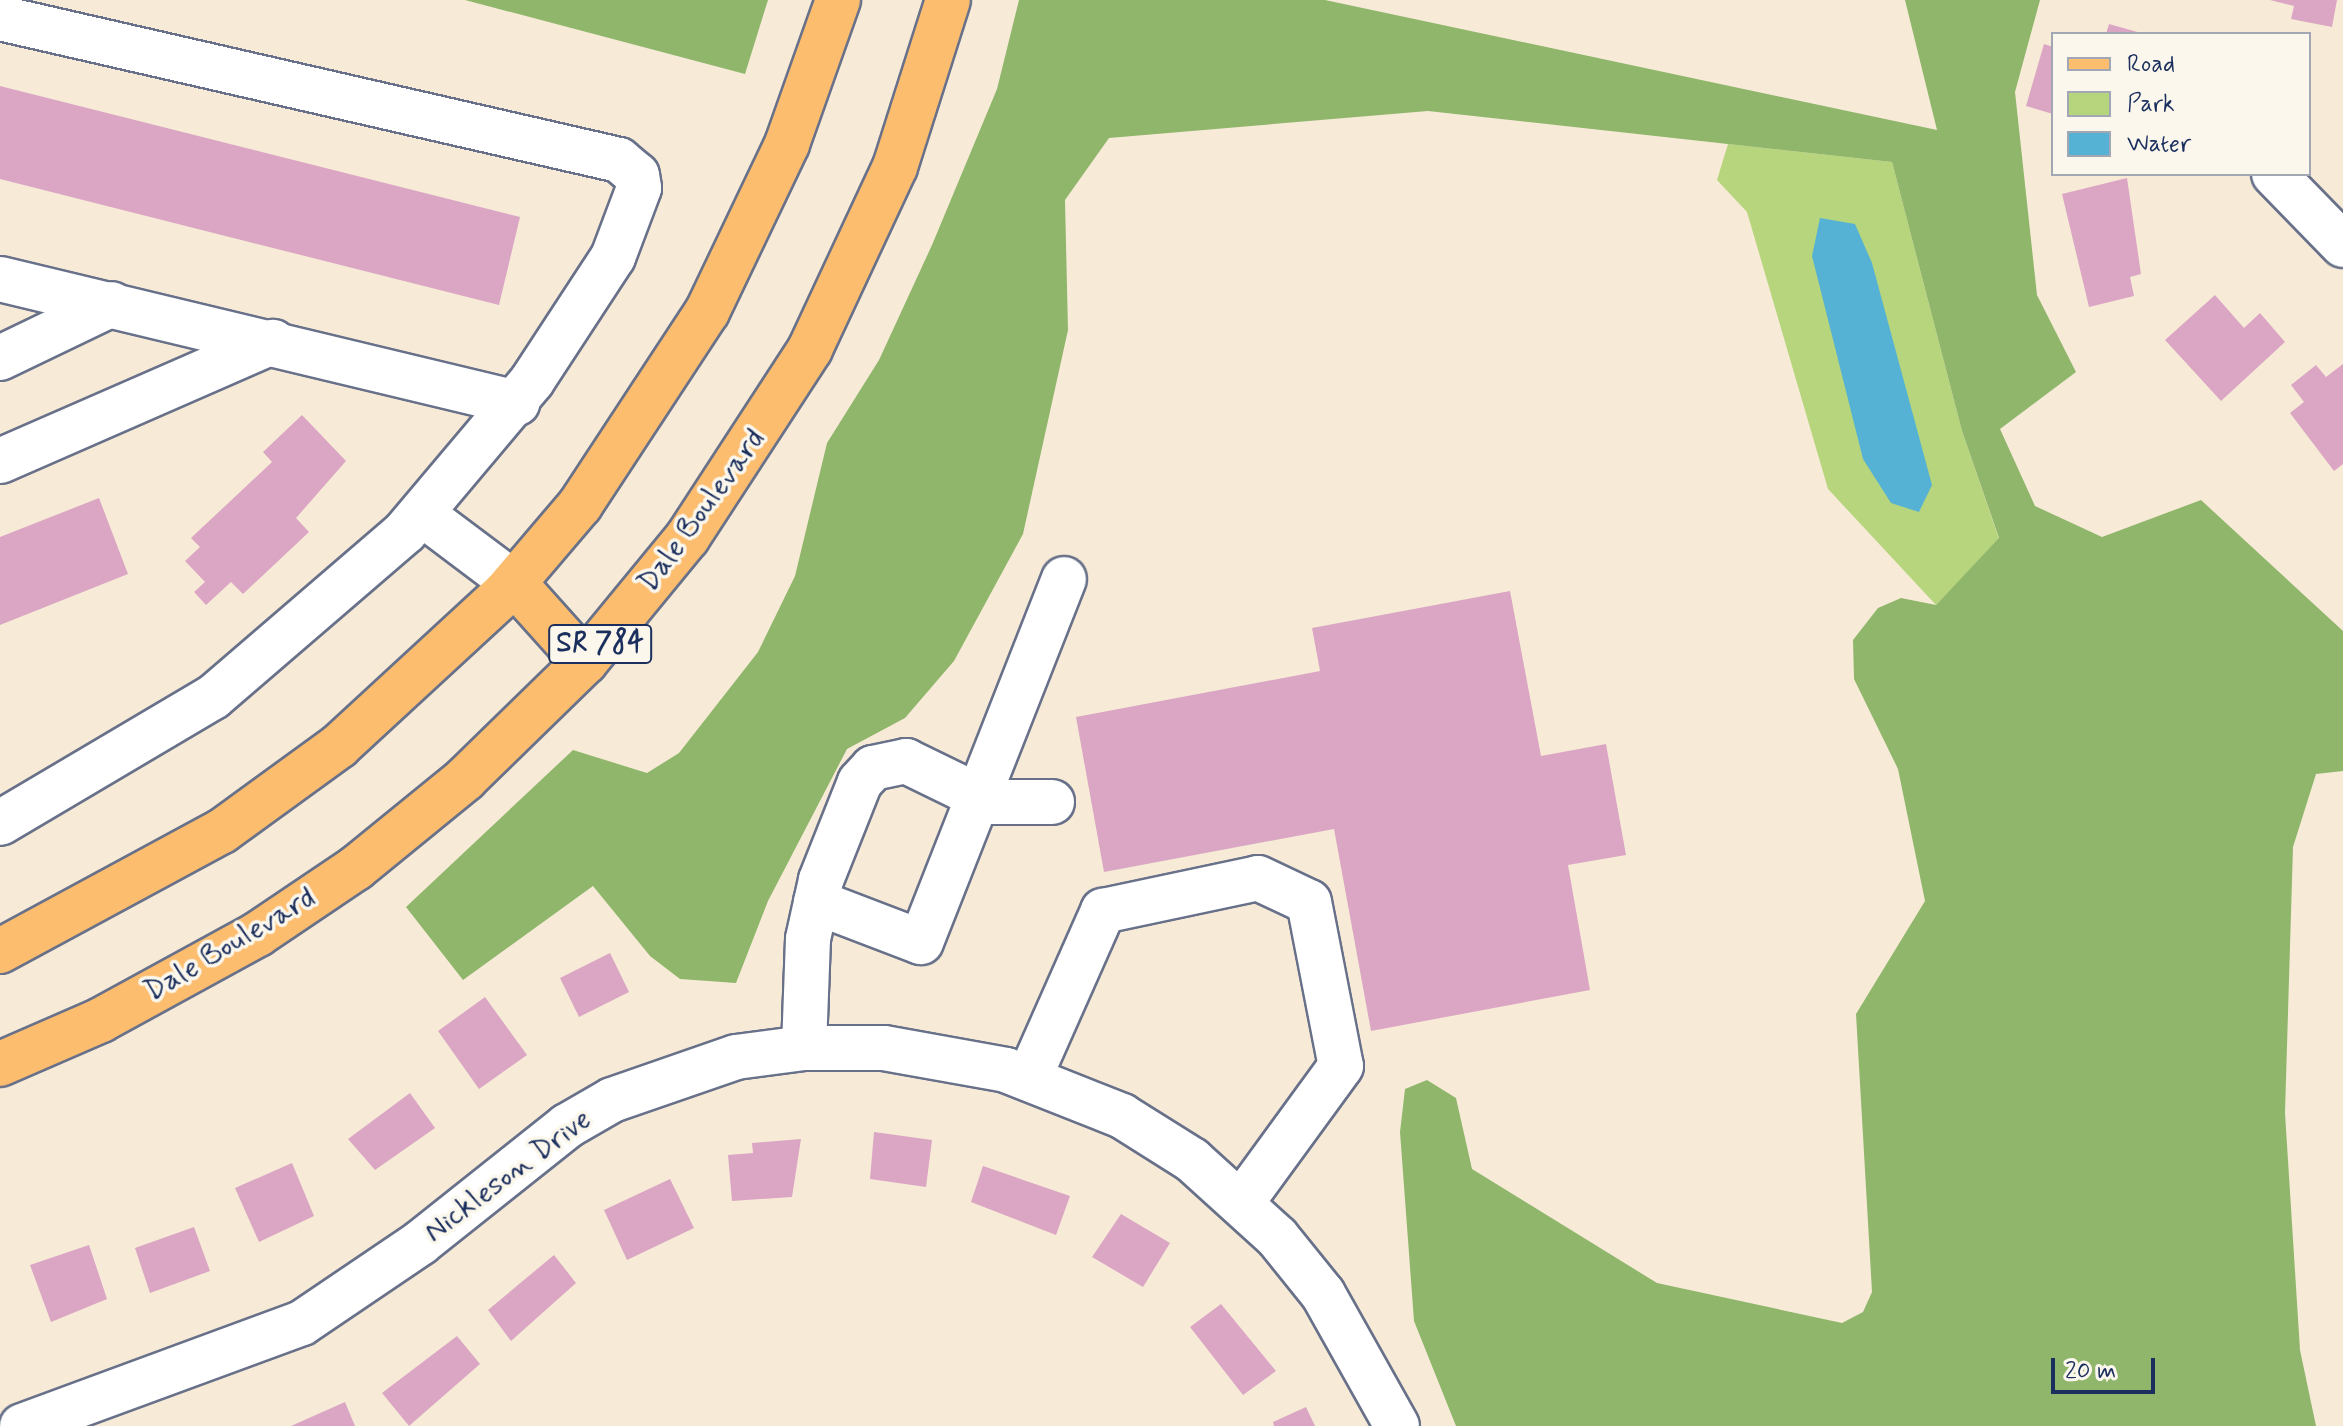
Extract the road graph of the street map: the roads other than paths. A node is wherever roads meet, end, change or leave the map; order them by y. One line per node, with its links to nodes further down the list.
1 (838, 0): 14 (main road)
2 (948, 0): 15 (main road, Dale Boulevard / SR 784)
3 (0, 18): 10 (street)
4 (2276, 176): 5 (street)
5 (2343, 245)
6 (0, 279): 7 (street)
7 (112, 304): 8 (street); 9 (street)
8 (273, 342): 10 (street); 11 (street)
9 (0, 358)
10 (517, 403): 12 (street)
11 (0, 461)
12 (422, 514): 14 (street); 18 (street)
13 (1064, 579): 16 (street)
14 (514, 583): 15 (main road); 20 (main road)
15 (585, 662): 22 (main road, Dale Boulevard / SR 784)
16 (980, 795): 17 (street); 19 (street); 19 (street)
17 (1052, 802)
18 (0, 823)
19 (816, 902): 21 (street)
20 (0, 951)
21 (804, 1048): 23 (street, Nickleson Drive); 25 (street, Nickleson Drive)
22 (0, 1064)
23 (1029, 1078): 24 (street, Nickleson Drive); 24 (street)
24 (1242, 1202): 26 (street, Nickleson Drive)
25 (22, 1426)
26 (1397, 1426)

